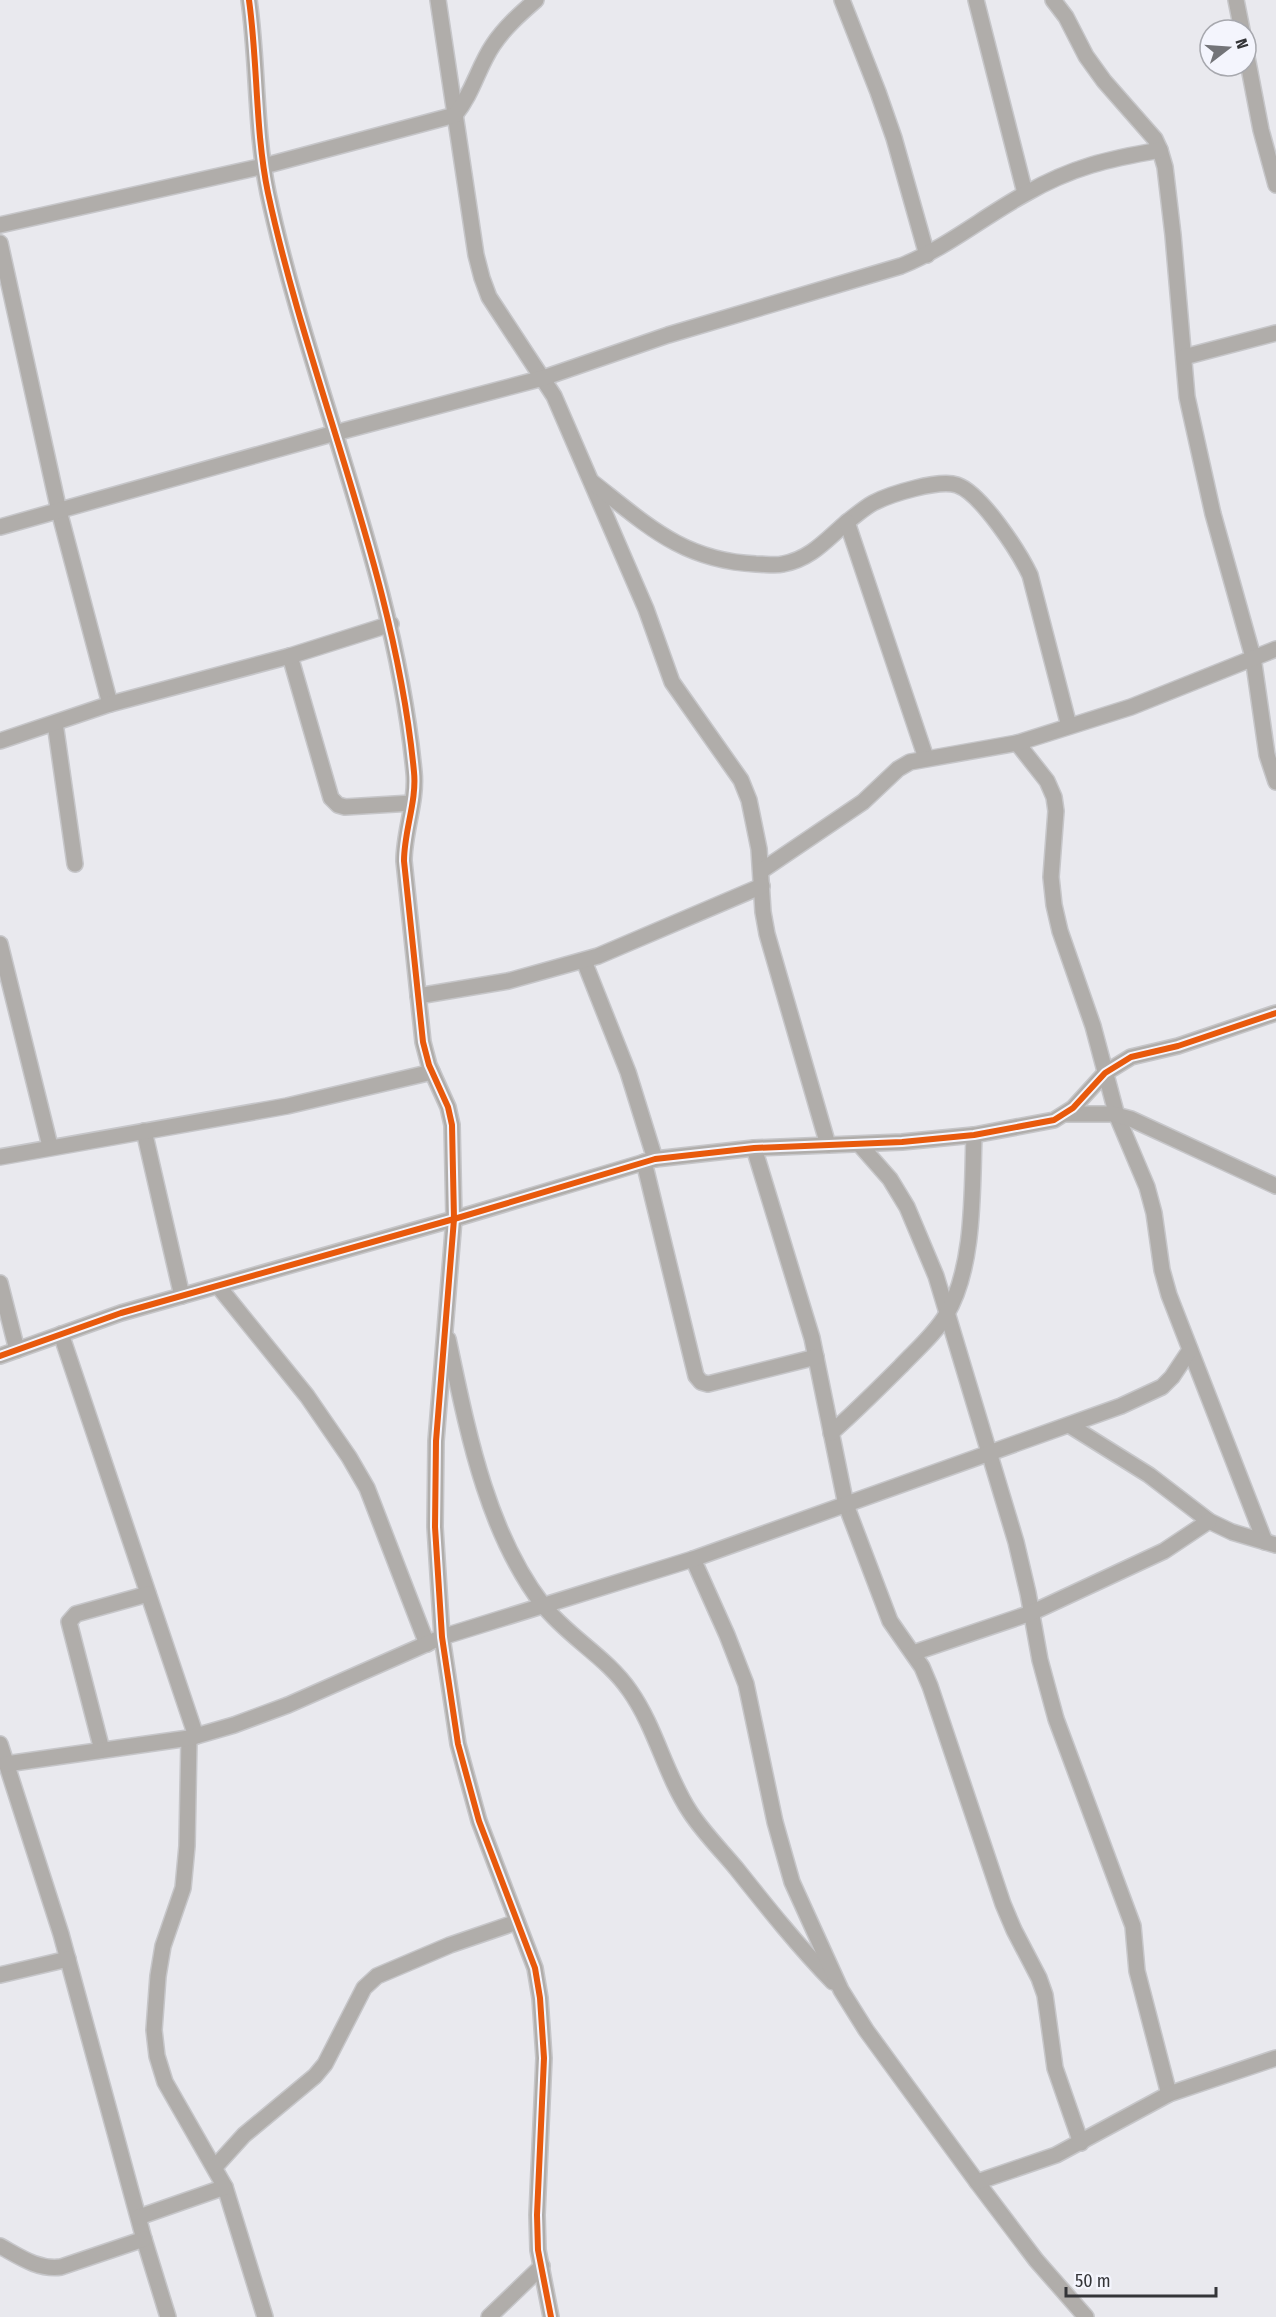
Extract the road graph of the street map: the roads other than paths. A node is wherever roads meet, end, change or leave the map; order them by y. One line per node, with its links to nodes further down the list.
1 (249, 0): 12 (street)
2 (438, 0): 10 (street)
3 (536, 0): 10 (street)
4 (842, 0): 17 (street)
5 (976, 0): 14 (street)
6 (1053, 0): 11 (street)
7 (1236, 0): 8 (street)
8 (1240, 18)
9 (1251, 78): 13 (street)
10 (455, 115): 12 (street); 20 (street)
11 (1160, 150): 14 (street); 19 (street)
12 (264, 166): 15 (street); 21 (street)
13 (1276, 185)
14 (1025, 193): 17 (street)
15 (0, 225)
16 (0, 243): 23 (street)
17 (927, 255): 20 (street)
18 (1276, 333): 19 (street)
19 (1184, 357): 29 (street)
20 (543, 378): 21 (street); 22 (street)
21 (335, 433): 23 (street); 26 (street)
22 (590, 481): 24 (street); 39 (street)
23 (58, 511): 25 (street); 30 (street)
24 (847, 522): 32 (street); 35 (street)
25 (0, 528)
26 (391, 624): 28 (street); 37 (street)
27 (1276, 649): 29 (street)
28 (290, 656): 30 (street); 37 (street)
29 (1253, 657): 32 (street); 36 (street)
30 (110, 704): 31 (street)
31 (55, 723): 33 (street); 38 (street)
32 (1069, 726): 34 (street)
33 (0, 741)
34 (1017, 742): 35 (street); 46 (street)
35 (926, 758): 39 (street)
36 (1276, 783)
37 (412, 803): 43 (street)
38 (75, 864)
39 (761, 870): 40 (street)
40 (762, 886): 42 (street); 52 (street)
41 (0, 944): 53 (street)
42 (584, 961): 43 (street); 56 (street)
43 (418, 996): 45 (street)
44 (1276, 1012): 46 (street)
45 (432, 1072): 49 (street); 58 (street)
46 (1105, 1073): 47 (street); 48 (street)
47 (1065, 1114): 48 (street); 50 (street)
48 (1117, 1116): 57 (street); 66 (street)
49 (144, 1131): 53 (street); 61 (street)
50 (974, 1135): 51 (street); 62 (street)
51 (860, 1144): 52 (street); 62 (street)
52 (828, 1145): 54 (street)
53 (50, 1146): 55 (street)
54 (754, 1148): 56 (street); 68 (street)
55 (0, 1156)
56 (650, 1161): 58 (street); 68 (street)
57 (1276, 1186)
58 (454, 1219): 60 (street); 63 (street)
59 (0, 1283): 65 (street)
60 (218, 1286): 61 (street); 80 (street)
61 (182, 1296): 64 (street)
62 (947, 1314): 70 (street); 71 (street)
63 (445, 1323): 77 (street); 79 (street)
64 (61, 1334): 65 (street); 76 (street)
65 (18, 1350): 67 (street)
66 (1190, 1350): 69 (street); 74 (street)
67 (0, 1356)
68 (816, 1357): 70 (street)
69 (1069, 1425): 71 (street); 73 (street)
70 (831, 1433): 72 (street)
71 (989, 1455): 72 (street); 78 (street)
72 (846, 1505): 75 (street); 81 (street)
73 (1209, 1521): 74 (street); 78 (street)
74 (1270, 1544)
75 (693, 1559): 77 (street); 89 (street)
76 (148, 1593): 82 (street); 84 (street)
77 (544, 1606): 79 (street); 89 (street)
78 (1031, 1613): 81 (street); 91 (street)
79 (442, 1637): 80 (street); 86 (street)
80 (427, 1644): 82 (street)
81 (913, 1653): 92 (street)
82 (193, 1737): 84 (street); 93 (street)
83 (0, 1744): 85 (street)
84 (102, 1750): 85 (street)
85 (6, 1764): 87 (street)
86 (517, 1922): 93 (street); 99 (street)
87 (69, 1959): 88 (street); 96 (street)
88 (0, 1975)
89 (841, 1990): 94 (street)
90 (1276, 2058): 91 (street)
91 (1169, 2094): 92 (street)
92 (1081, 2143): 94 (street)
93 (215, 2167): 95 (street)
94 (977, 2182): 104 (street)
95 (225, 2187): 96 (street); 101 (street)
96 (139, 2217): 97 (street)
97 (144, 2239): 98 (street); 100 (street)
98 (0, 2246)
99 (542, 2266): 102 (street); 103 (street)
100 (168, 2317)
101 (266, 2317)
102 (489, 2317)
103 (551, 2317)
104 (1086, 2317)

